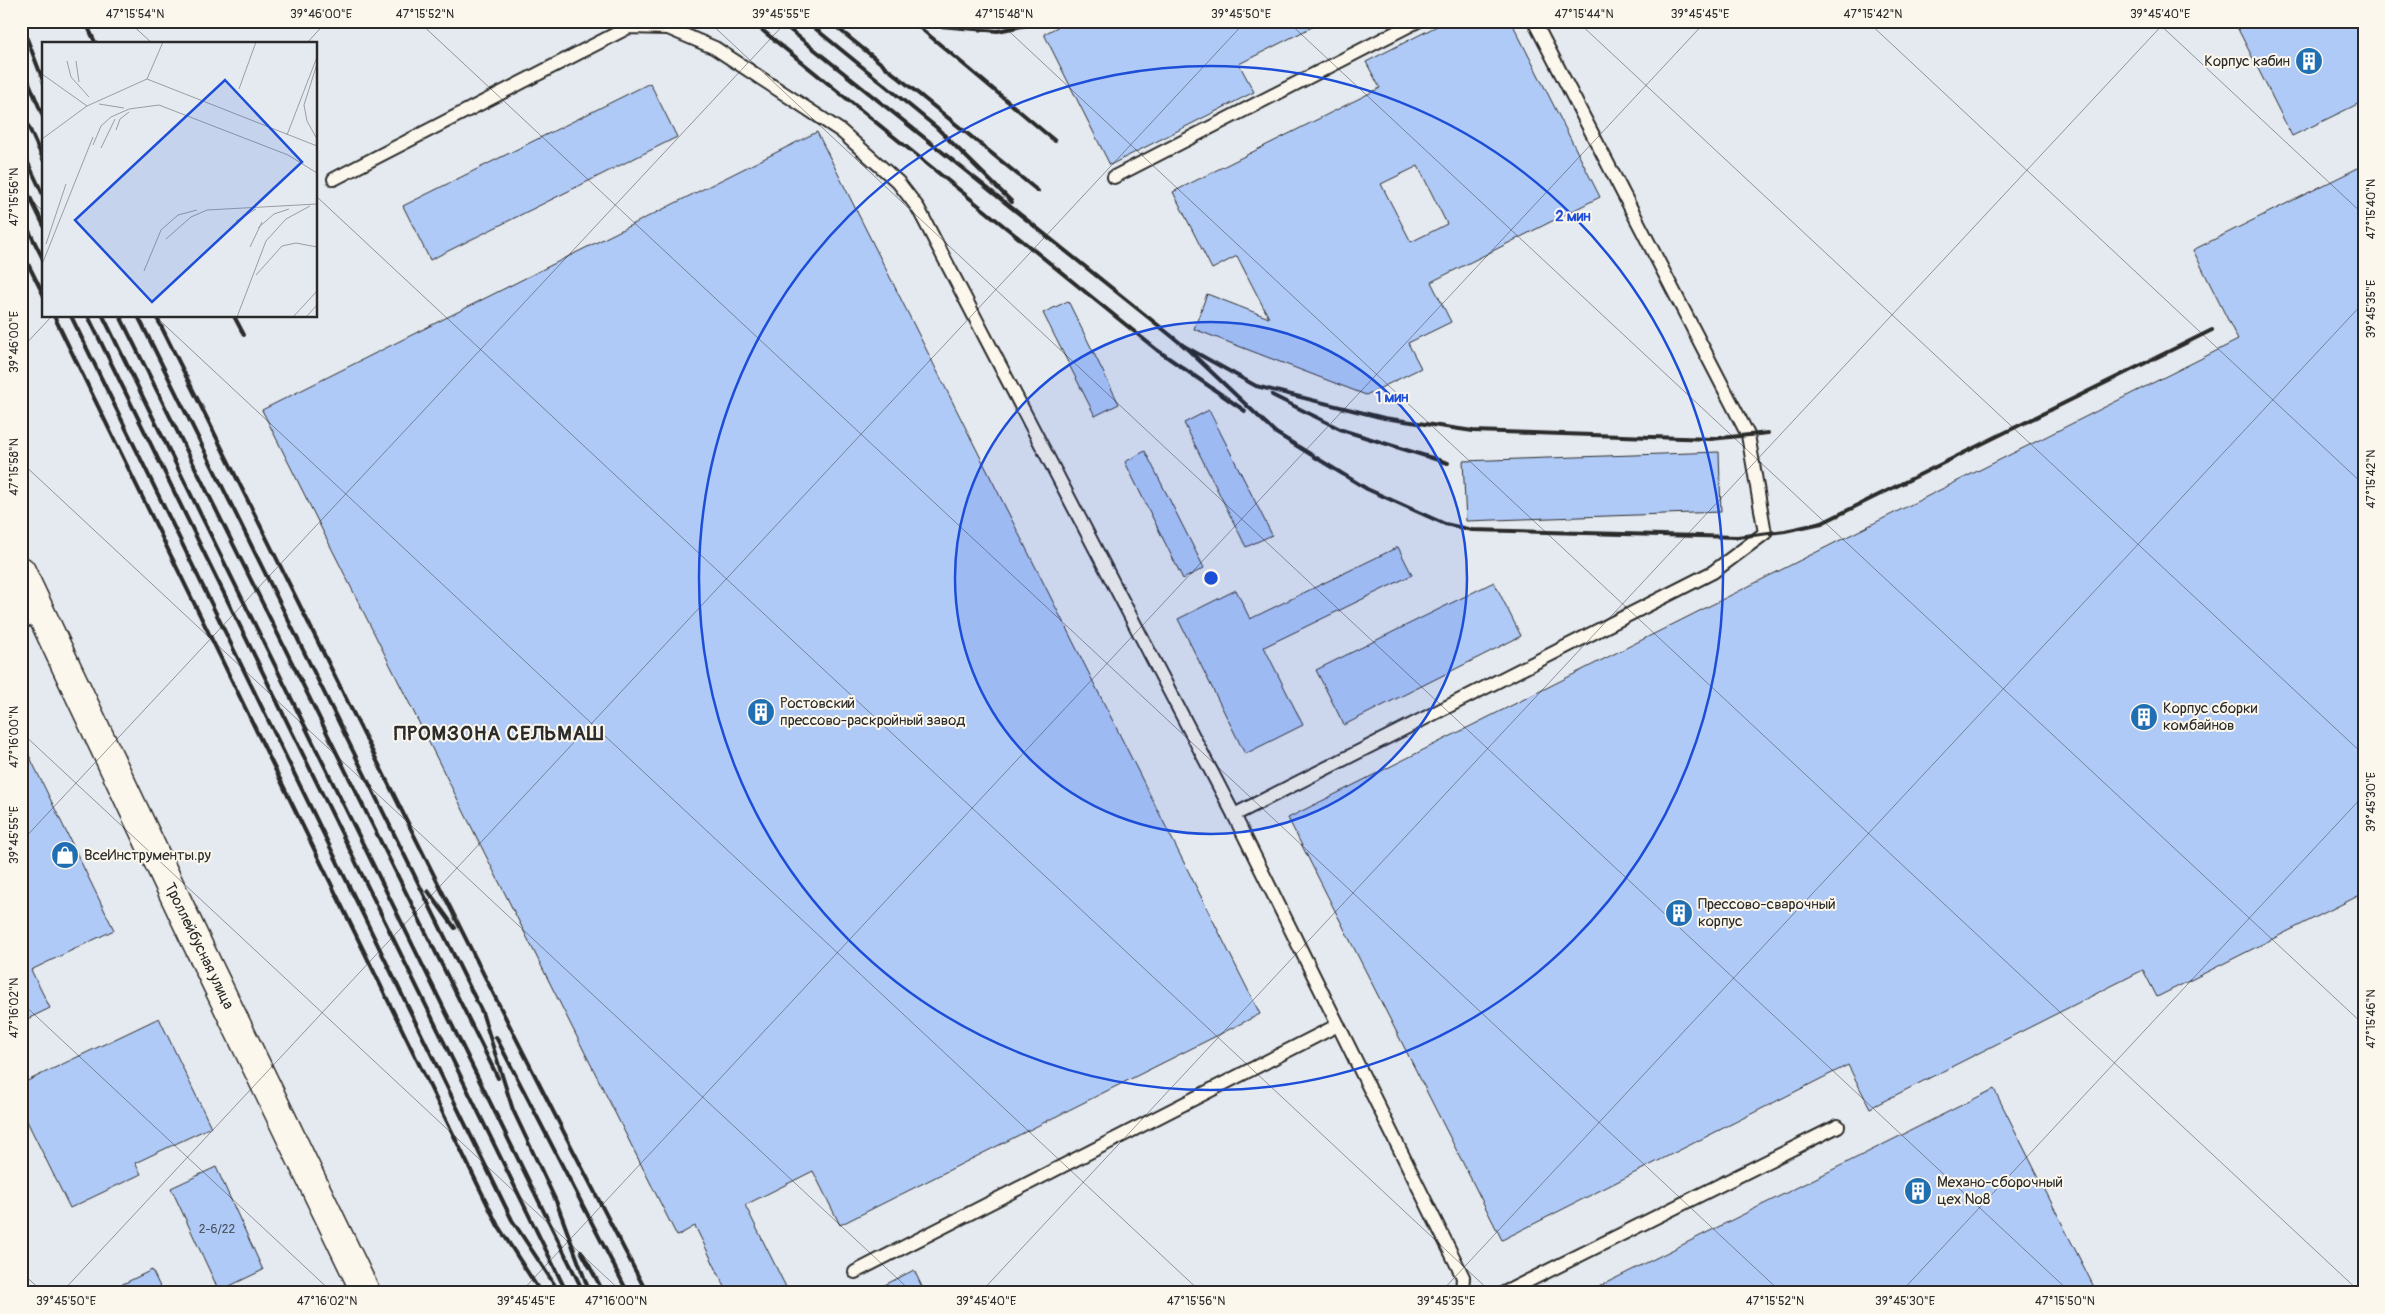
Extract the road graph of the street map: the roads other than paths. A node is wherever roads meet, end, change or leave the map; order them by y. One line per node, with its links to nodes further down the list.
1 (1418, 21): 4 (lane)
2 (1534, 21): 8 (lane)
3 (625, 24): 5 (lane); 8 (lane)
4 (1114, 177)
5 (334, 179)
6 (21, 571): 7 (main road, Троллейбусная улица)
7 (31, 618): 12 (main road, Троллейбусная улица)
8 (1234, 815): 9 (lane)
9 (1338, 1025): 11 (lane); 13 (lane)
10 (1838, 1126): 14 (lane)
11 (854, 1272)
12 (366, 1293)
13 (1462, 1293)
14 (1504, 1293)

